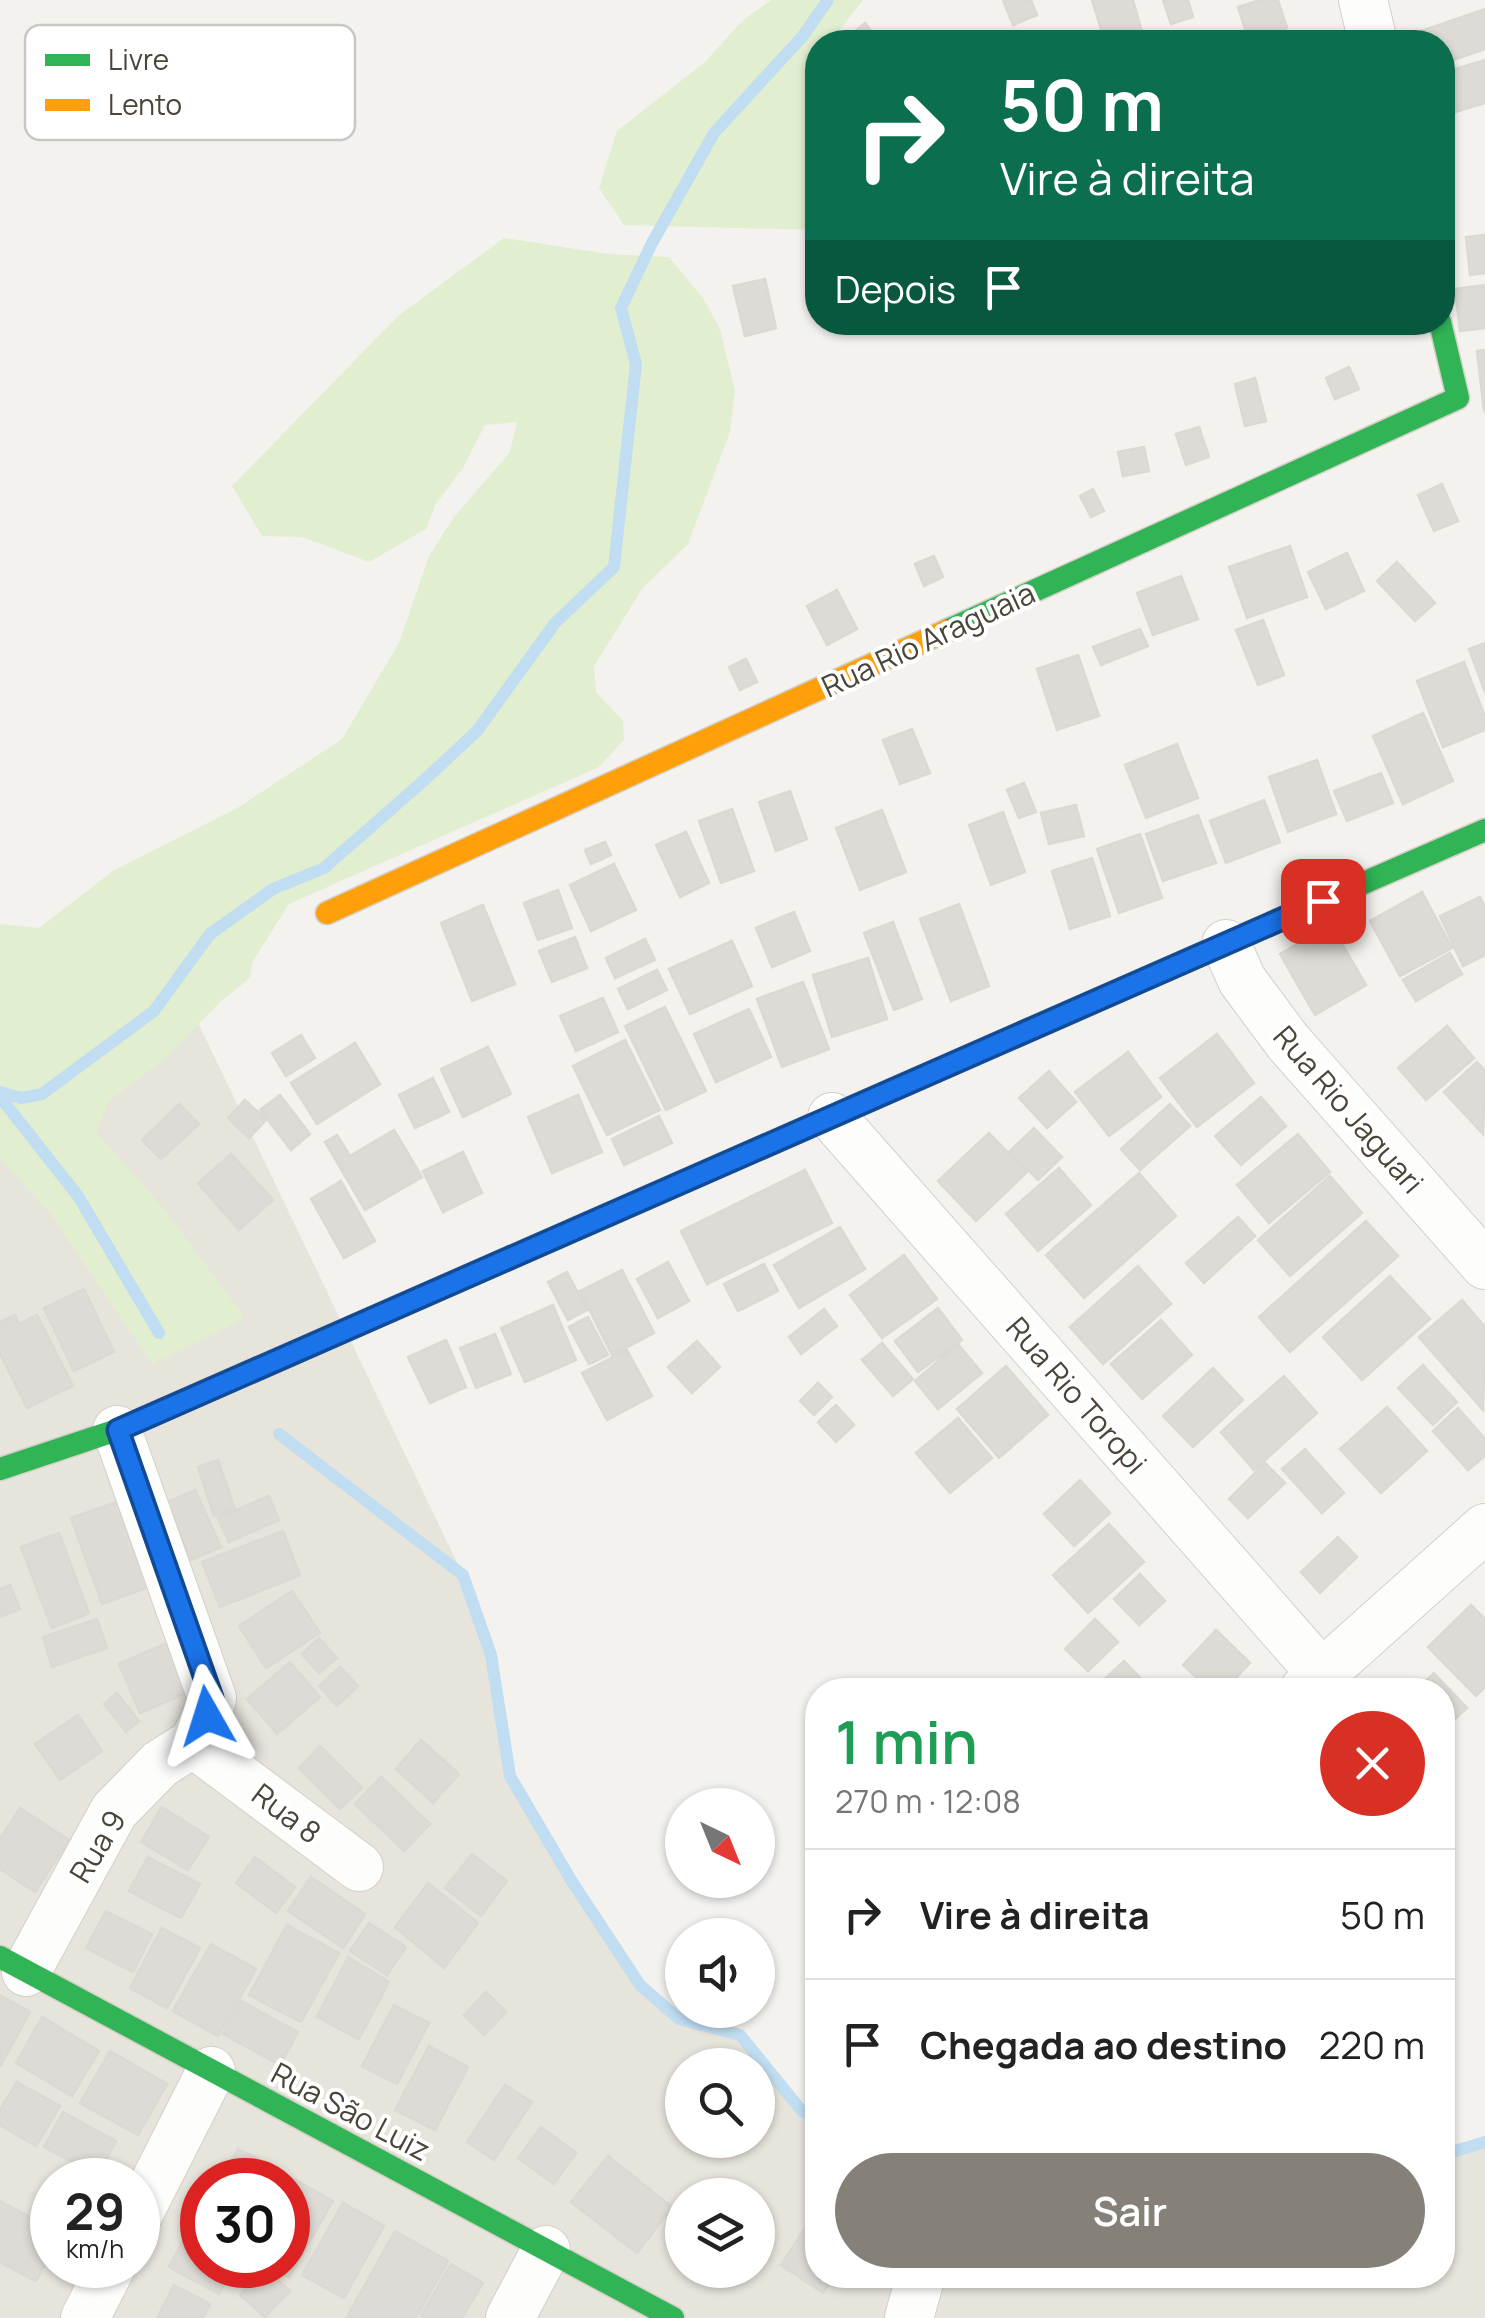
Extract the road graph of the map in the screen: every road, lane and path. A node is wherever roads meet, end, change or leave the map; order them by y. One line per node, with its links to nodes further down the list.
1 (1363, 0): 2 (street)
2 (1370, 30)
3 (1443, 335): 5 (street, Rua Rio Araguaia)
4 (1485, 830): 6 (street)
5 (328, 913)
6 (1226, 944): 7 (street); 8 (street, Rua Rio Jaguari)
7 (832, 1117): 9 (street); 12 (street, Rua Rio Toropi)
8 (1485, 1265)
9 (118, 1430): 10 (street); 14 (street)
10 (0, 1468)
11 (1485, 1528): 13 (street)
12 (1310, 1678)
13 (1317, 1678)
14 (193, 1744): 15 (street, Rua 8); 16 (street, Rua 9)
15 (359, 1867)
16 (13, 1964): 17 (street, Rua São Luiz)
17 (211, 2071): 18 (street); 19 (street, Rua São Luiz)
18 (160, 2172)
19 (546, 2250): 23 (street); 24 (street, Rua São Luiz)
20 (100, 2288): 22 (street)
21 (917, 2288): 25 (street)
22 (85, 2318)
23 (510, 2318)
24 (673, 2318)
25 (909, 2318)

